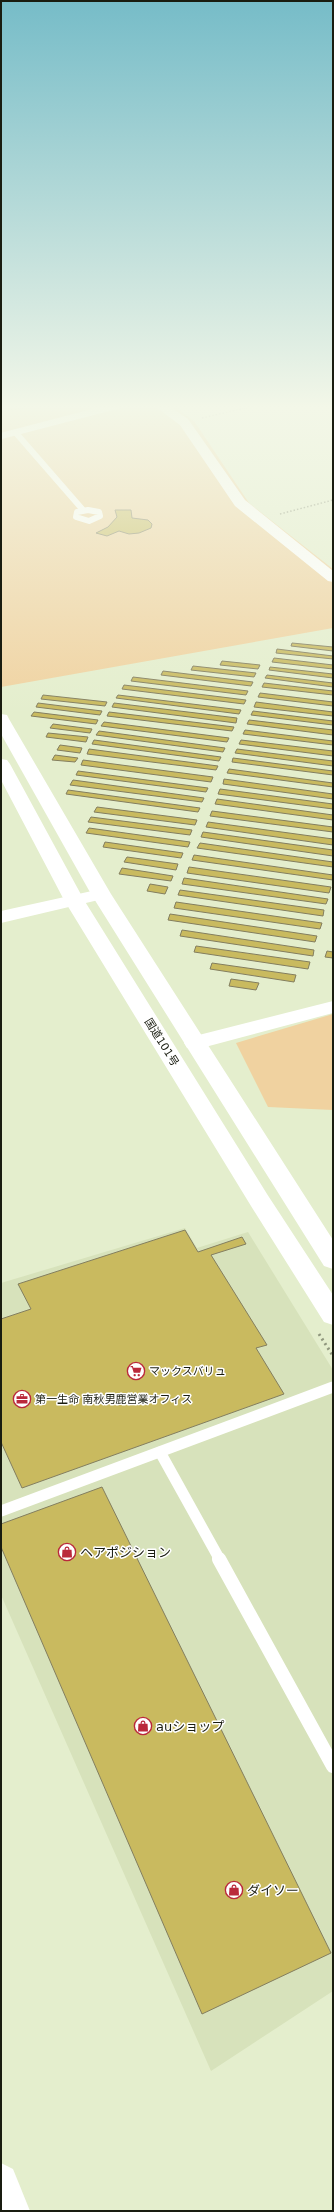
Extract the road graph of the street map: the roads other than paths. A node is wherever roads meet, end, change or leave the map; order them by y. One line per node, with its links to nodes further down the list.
1 (246, 508): 2 (street)
2 (333, 578)
3 (1, 719): 5 (highway)
4 (1, 764): 6 (highway, 国道101号)
5 (101, 894): 6 (street); 9 (highway)
6 (74, 900): 7 (street); 11 (highway, 国道101号)
7 (1, 917)
8 (333, 1008): 9 (street)
9 (194, 1043): 10 (highway)
10 (333, 1260)
11 (333, 1315)
12 (333, 1387): 13 (lane)
13 (160, 1452): 14 (lane); 15 (lane)
14 (1, 1511)
15 (333, 1766)
16 (1, 2181): 17 (street)
17 (12, 2211)

